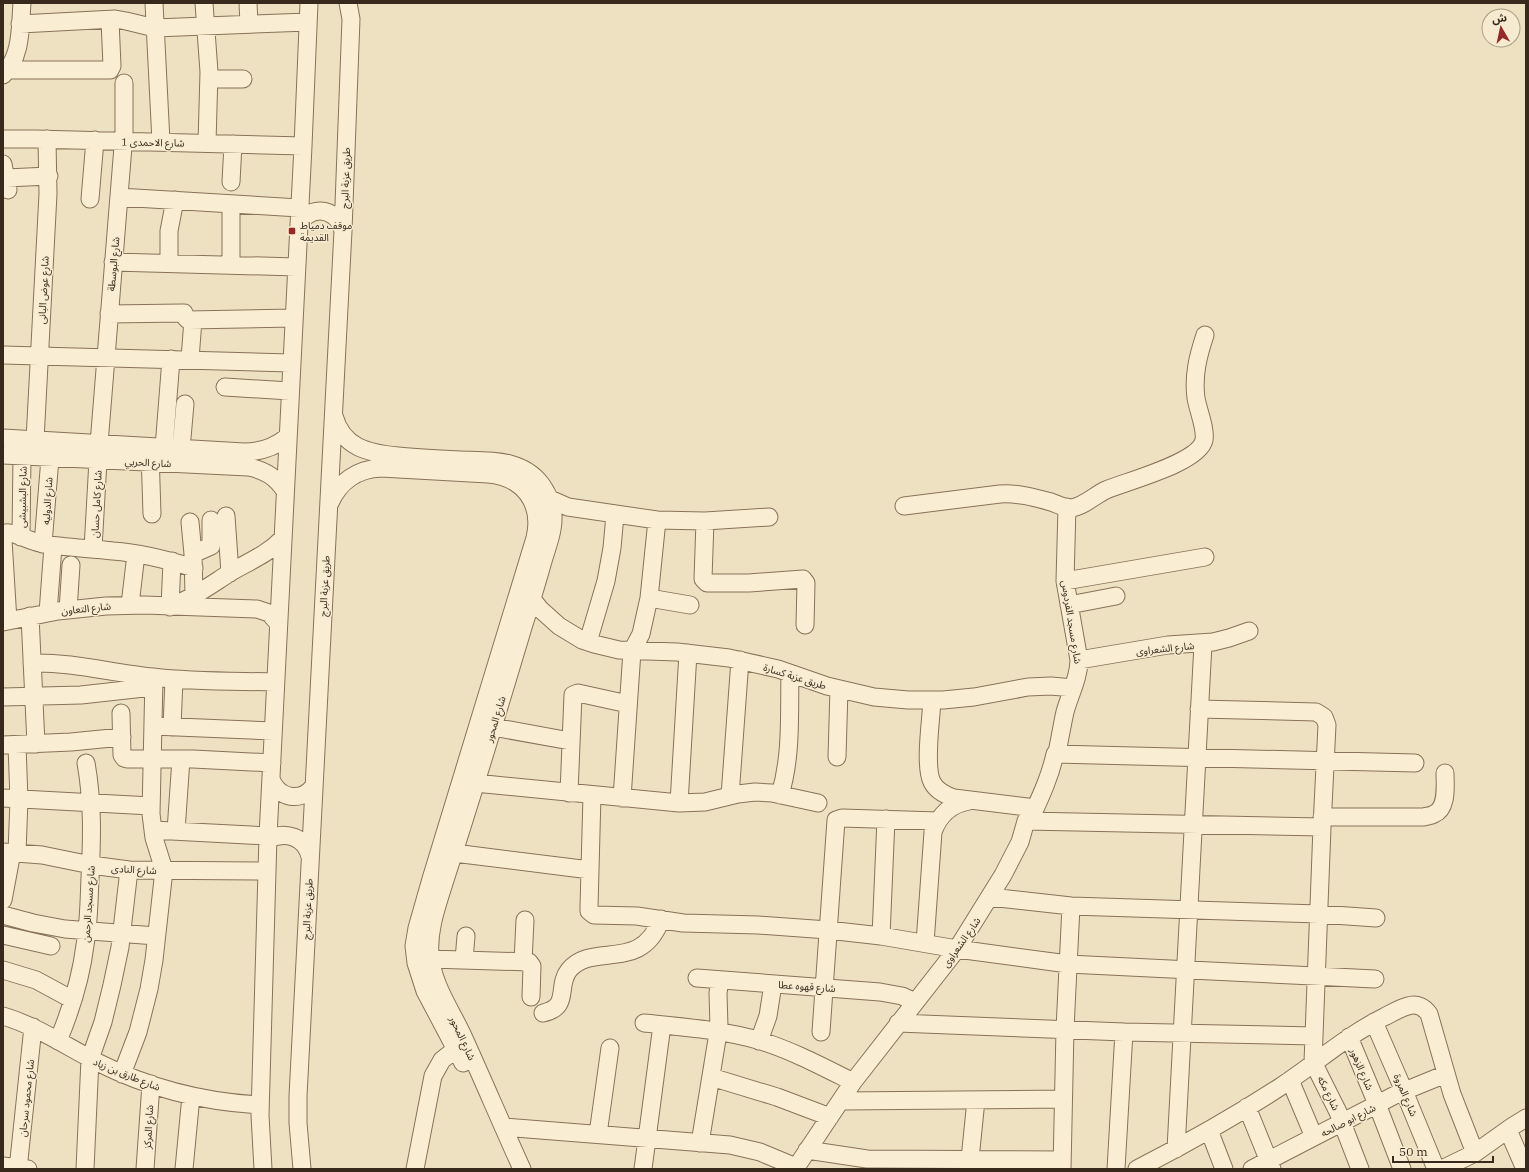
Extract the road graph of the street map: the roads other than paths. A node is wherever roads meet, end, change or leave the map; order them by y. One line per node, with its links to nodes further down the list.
1 (22, 3): 9 (street)
2 (154, 3): 12 (street)
3 (204, 3): 11 (street)
4 (248, 3): 10 (street)
5 (309, 3): 8 (street)
6 (348, 3): 34 (street, طريق عزبة البرج)
7 (110, 20): 9 (street); 12 (street); 13 (street)
8 (308, 22): 10 (street); 24 (street)
9 (20, 24): 13 (street)
10 (249, 24): 11 (street)
11 (204, 26): 12 (street); 14 (street)
12 (155, 28): 21 (street)
13 (5, 72)
14 (209, 79): 15 (street); 22 (street)
15 (243, 79)
16 (124, 83): 20 (street, شارع البوسطة)
17 (3, 139): 18 (street, شارع الاحمدى 1)
18 (47, 139): 19 (street, شارع الاحمدى 1); 25 (street, شارع عوض البانى)
19 (95, 140): 20 (street, شارع الاحمدى 1); 29 (street)
20 (124, 141): 21 (street, شارع الاحمدى 1); 28 (street, شارع البوسطة)
21 (161, 142): 22 (street, شارع الاحمدى 1)
22 (207, 143): 23 (street, شارع الاحمدى 1)
23 (233, 144): 24 (street, شارع الاحمدى 1); 27 (street)
24 (303, 146): 32 (street)
25 (49, 176): 26 (street); 44 (street, شارع عوض البانى)
26 (6, 177)
27 (231, 182)
28 (119, 197): 30 (street); 35 (street, شارع البوسطة)
29 (90, 199)
30 (175, 200): 31 (street); 36 (street)
31 (231, 204): 32 (street); 37 (street)
32 (299, 208): 33 (street)
33 (298, 230): 34 (street); 38 (street)
34 (343, 231): 52 (street, طريق عزبة البرج)
35 (113, 262): 36 (street); 39 (street, شارع البوسطة)
36 (169, 263): 37 (street)
37 (231, 265): 38 (street)
38 (296, 267): 40 (street)
39 (109, 314): 41 (street); 45 (street, شارع البوسطة)
40 (293, 318): 41 (street); 48 (street)
41 (193, 320): 47 (street)
42 (1205, 335): 66 (street)
43 (3, 355): 44 (street)
44 (40, 356): 45 (street); 55 (street, شارع عوض البانى)
45 (105, 357): 46 (street); 57 (street, شارع البوسطة)
46 (171, 359): 47 (street); 58 (street)
47 (190, 360): 48 (street)
48 (291, 363): 50 (street)
49 (224, 387): 50 (street)
50 (290, 391): 53 (street)
51 (185, 404): 56 (street)
52 (333, 414): 62 (street, شارع المحور); 67 (street, طريق عزبة البرج)
53 (287, 437): 56 (street, شارع الحربي); 63 (street)
54 (3, 438): 55 (street, شارع الحربي)
55 (35, 440): 57 (street, شارع الحربي)
56 (181, 449): 58 (street, شارع الحربي)
57 (98, 452): 58 (street, شارع الحربي); 61 (street, شارع الحربي); 78 (street, شارع كامل حسان)
58 (155, 453): 63 (street, شارع الحربي); 68 (street)
59 (3, 455): 60 (street, شارع الحربي)
60 (22, 456): 61 (street, شارع الحربي); 75 (street, شارع البشبيشى)
61 (50, 458): 77 (street, شارع الدوليه)
62 (376, 461): 64 (street, شارع المحور); 67 (street, شارع المحور); 168 (street, شارع المحور)
63 (285, 491): 76 (street)
64 (550, 499): 69 (street); 90 (street, شارع المحور)
65 (904, 506): 66 (street)
66 (1067, 507): 86 (street, شارع مسجد الفردوس)
67 (328, 509): 140 (street, طريق عزبة البرج)
68 (152, 514)
69 (615, 515): 71 (street); 102 (street)
70 (769, 517): 72 (street)
71 (657, 520): 72 (street); 89 (street)
72 (705, 521): 100 (street)
73 (190, 522): 82 (street)
74 (3, 537): 75 (street)
75 (21, 537): 77 (street)
76 (282, 539): 85 (street, شارع التعاون); 99 (street)
77 (48, 545): 78 (street); 96 (street, شارع الدوليه)
78 (93, 549): 80 (street)
79 (3, 550): 98 (street)
80 (136, 554): 83 (street); 91 (street)
81 (1205, 557): 86 (street)
82 (194, 561): 83 (street); 85 (street); 87 (street)
83 (172, 562): 94 (street)
84 (71, 565): 95 (street)
85 (230, 572): 87 (street, شارع التعاون)
86 (1065, 581): 93 (street, شارع مسجد الفردوس)
87 (194, 596): 94 (street, شارع التعاون)
88 (1116, 596): 93 (street)
89 (649, 598): 92 (street); 104 (street)
90 (532, 599): 102 (street, طريق عزبة كسارة); 123 (street, شارع المحور)
91 (130, 605): 94 (street, شارع التعاون); 95 (street, شارع التعاون)
92 (690, 605)
93 (1068, 605): 107 (street, شارع مسجد الفردوس)
94 (170, 606): 99 (street, شارع التعاون)
95 (68, 610): 96 (street, شارع التعاون)
96 (48, 613): 97 (street, شارع التعاون)
97 (30, 616): 98 (street, شارع التعاون); 108 (street)
98 (6, 622)
99 (278, 623): 112 (street)
100 (805, 625)
101 (1249, 630): 103 (street, شارع الشعراوى)
102 (588, 642): 104 (street, طريق عزبة كسارة)
103 (1203, 644): 107 (street, شارع الشعراوى); 119 (street)
104 (632, 651): 105 (street, طريق عزبة كسارة); 118 (street)
105 (688, 653): 106 (street, طريق عزبة كسارة); 148 (street)
106 (740, 660): 109 (street, طريق عزبة كسارة); 144 (street)
107 (1079, 660): 113 (street, شارع مسجد الفردوس)
108 (32, 663): 111 (street); 115 (street)
109 (790, 673): 114 (street, طريق عزبة كسارة); 143 (street)
110 (174, 679): 111 (street); 112 (street); 122 (street)
111 (154, 682): 115 (street); 121 (street)
112 (275, 682): 124 (street)
113 (1073, 688): 117 (street, طريق عزبة كسارة); 129 (street, شارع الشعراوى)
114 (840, 689): 117 (street, طريق عزبة كسارة); 130 (street)
115 (34, 695): 116 (street); 127 (street)
116 (3, 697)
117 (932, 701): 147 (street)
118 (628, 704): 126 (street); 145 (street)
119 (1199, 710): 131 (street); 134 (street)
120 (121, 713): 125 (street)
121 (153, 726): 122 (street); 132 (street)
122 (172, 727): 124 (street)
123 (493, 727): 126 (street); 139 (street, شارع المحور)
124 (273, 731): 137 (street)
125 (122, 737): 127 (street); 132 (street)
126 (570, 741): 141 (street)
127 (36, 744): 128 (street)
128 (10, 745): 146 (street)
129 (1055, 754): 131 (street); 152 (street, شارع الشعراوى)
130 (837, 757)
131 (1197, 757): 134 (street); 156 (street)
132 (152, 759): 133 (street); 151 (street)
133 (181, 759): 137 (street); 158 (street)
134 (1325, 761): 136 (street); 155 (street)
135 (86, 763): 150 (street, شارع مسجد الرحمن)
136 (1415, 763)
137 (271, 771): 140 (street); 159 (street)
138 (1445, 772): 155 (street)
139 (475, 784): 141 (street); 161 (street, شارع المحور)
140 (313, 787): 162 (street, طريق عزبة البرج)
141 (569, 793): 142 (street)
142 (592, 795): 145 (street); 166 (street)
143 (780, 795): 144 (street); 149 (street)
144 (730, 796): 148 (street)
145 (622, 798): 148 (street)
146 (11, 799): 150 (street); 160 (street)
147 (968, 801): 152 (street); 154 (street)
148 (679, 803)
149 (818, 803)
150 (91, 804): 151 (street); 163 (street, شارع مسجد الرحمن)
151 (151, 806): 157 (street)
152 (1031, 815): 156 (street); 169 (street, شارع الشعراوى)
153 (886, 819): 154 (street); 178 (street); 184 (street)
154 (938, 821): 185 (street)
155 (1322, 822): 156 (street); 173 (street)
156 (1192, 825): 172 (street)
157 (153, 830): 158 (street); 165 (street)
158 (176, 831): 159 (street)
159 (268, 838): 162 (street); 167 (street)
160 (10, 852): 163 (street, شارع النادى); 170 (street)
161 (454, 853): 166 (street); 168 (street, شارع المحور)
162 (310, 858): 261 (street, طريق عزبة البرج)
163 (91, 865): 164 (street, شارع النادى); 179 (street, شارع مسجد الرحمن)
164 (129, 870): 165 (street, شارع النادى); 180 (street)
165 (164, 870): 167 (street, شارع النادى); 182 (street)
166 (590, 870): 176 (street)
167 (267, 871): 235 (street)
168 (437, 881): 188 (street, شارع المحور); 220 (street, شارع المحور)
169 (990, 897): 171 (street); 187 (street, شارع الشعراوى)
170 (3, 900)
171 (1071, 906): 172 (street); 191 (street)
172 (1188, 909): 173 (street); 193 (street)
173 (1319, 914): 175 (street); 194 (street)
174 (3, 915): 179 (street)
175 (1376, 918)
176 (661, 919): 178 (street); 203 (street)
177 (525, 920): 190 (street)
178 (828, 930): 184 (street); 199 (street)
179 (87, 932): 180 (street); 201 (street, شارع مسجد الرحمن)
180 (121, 934): 182 (street); 221 (street)
181 (3, 935): 186 (street)
182 (156, 936): 223 (street)
183 (466, 936): 189 (street)
184 (881, 936): 185 (street)
185 (925, 943): 187 (street)
186 (52, 946)
187 (957, 949): 191 (street); 202 (street, شارع الشعراوى)
188 (430, 959): 189 (street); 240 (street, شارع المحور)
189 (464, 960): 190 (street)
190 (523, 962): 200 (street)
191 (1068, 964): 193 (street); 210 (street)
192 (3, 970): 201 (street)
193 (1185, 970): 194 (street); 214 (street)
194 (1316, 976): 196 (street); 215 (street)
195 (697, 978): 197 (street, شارع قهوه عطا)
196 (1375, 979)
197 (720, 980): 198 (street, شارع قهوه عطا); 211 (street)
198 (772, 984): 199 (street, شارع قهوه عطا); 218 (street)
199 (824, 988): 202 (street, شارع قهوه عطا); 212 (street)
200 (531, 997)
201 (73, 1000): 217 (street, شارع مسجد الرحمن)
202 (914, 1002): 207 (street, شارع الشعراوى)
203 (543, 1013)
204 (3, 1016): 209 (street, شارع طارق بن زياد)
205 (1374, 1022): 216 (street); 224 (street); 229 (street, شارع المروة)
206 (644, 1023): 208 (street)
207 (898, 1023): 210 (street); 227 (street, شارع الشعراوى)
208 (662, 1025): 211 (street); 245 (street)
209 (33, 1027): 217 (street, شارع طارق بن زياد); 255 (street, شارع محمود سرحان)
210 (1064, 1030): 213 (street); 231 (street)
211 (718, 1032): 218 (street); 225 (street)
212 (821, 1032)
213 (1124, 1032): 214 (street); 266 (street)
214 (1182, 1032): 215 (street); 249 (street)
215 (1314, 1036): 222 (street)
216 (1349, 1037): 222 (street); 234 (street, شارع الزهور)
217 (58, 1041): 221 (street, شارع طارق بن زياد)
218 (759, 1041): 227 (street)
219 (610, 1048): 243 (street)
220 (456, 1049): 262 (street); 263 (street, شارع المحور)
221 (90, 1059): 223 (street, شارع طارق بن زياد); 257 (street)
222 (1313, 1062): 226 (street); 239 (street, شارع مكه)
223 (122, 1074): 228 (street, شارع طارق بن زياد)
224 (1446, 1074): 229 (street, شارع ابو صالحه); 248 (street)
225 (711, 1077): 237 (street); 246 (street)
226 (1290, 1080): 236 (street); 244 (street)
227 (853, 1082): 233 (street, شارع الشعراوى)
228 (150, 1084): 230 (street, شارع طارق بن زياد); 258 (street, شارع المركز)
229 (1404, 1091): 234 (street, شارع ابو صالحه); 272 (street, شارع المروة)
230 (191, 1096): 235 (street, شارع طارق بن زياد); 259 (street)
231 (1063, 1099): 232 (street); 251 (street)
232 (976, 1100): 233 (street); 252 (street)
233 (840, 1101): 237 (street, شارع الشعراوى)
234 (1377, 1104): 239 (street, شارع ابو صالحه); 271 (street, شارع الزهور)
235 (260, 1105): 260 (street)
236 (1247, 1107): 241 (street); 253 (street)
237 (830, 1116): 247 (street, شارع الشعراوى)
238 (1526, 1118): 242 (street)
239 (1342, 1122): 244 (street, شارع ابو صالحه); 270 (street, شارع مكه)
240 (503, 1126): 243 (street); 264 (street, شارع المحور)
241 (1209, 1130): 249 (street); 268 (street)
242 (1508, 1130): 248 (street); 273 (street)
243 (598, 1134): 245 (street)
244 (1314, 1137): 253 (street, شارع ابو صالحه)
245 (647, 1138): 246 (street); 265 (street)
246 (700, 1143): 256 (street)
247 (807, 1150): 250 (street); 256 (street, شارع الشعراوى)
248 (1475, 1153): 254 (street)
249 (1170, 1158): 267 (street)
250 (866, 1164): 252 (street)
251 (1062, 1164): 252 (street)
252 (969, 1165)
253 (1270, 1165): 269 (street, شارع ابو صالحه)
254 (1450, 1167)
255 (17, 1168)
256 (796, 1168)
257 (85, 1169)
258 (145, 1169)
259 (184, 1169)
260 (263, 1169)
261 (302, 1169)
262 (415, 1169)
263 (511, 1169)
264 (522, 1169)
265 (643, 1169)
266 (1116, 1169)
267 (1138, 1169)
268 (1224, 1169)
269 (1252, 1169)
270 (1360, 1169)
271 (1402, 1169)
272 (1436, 1169)
273 (1525, 1169)

